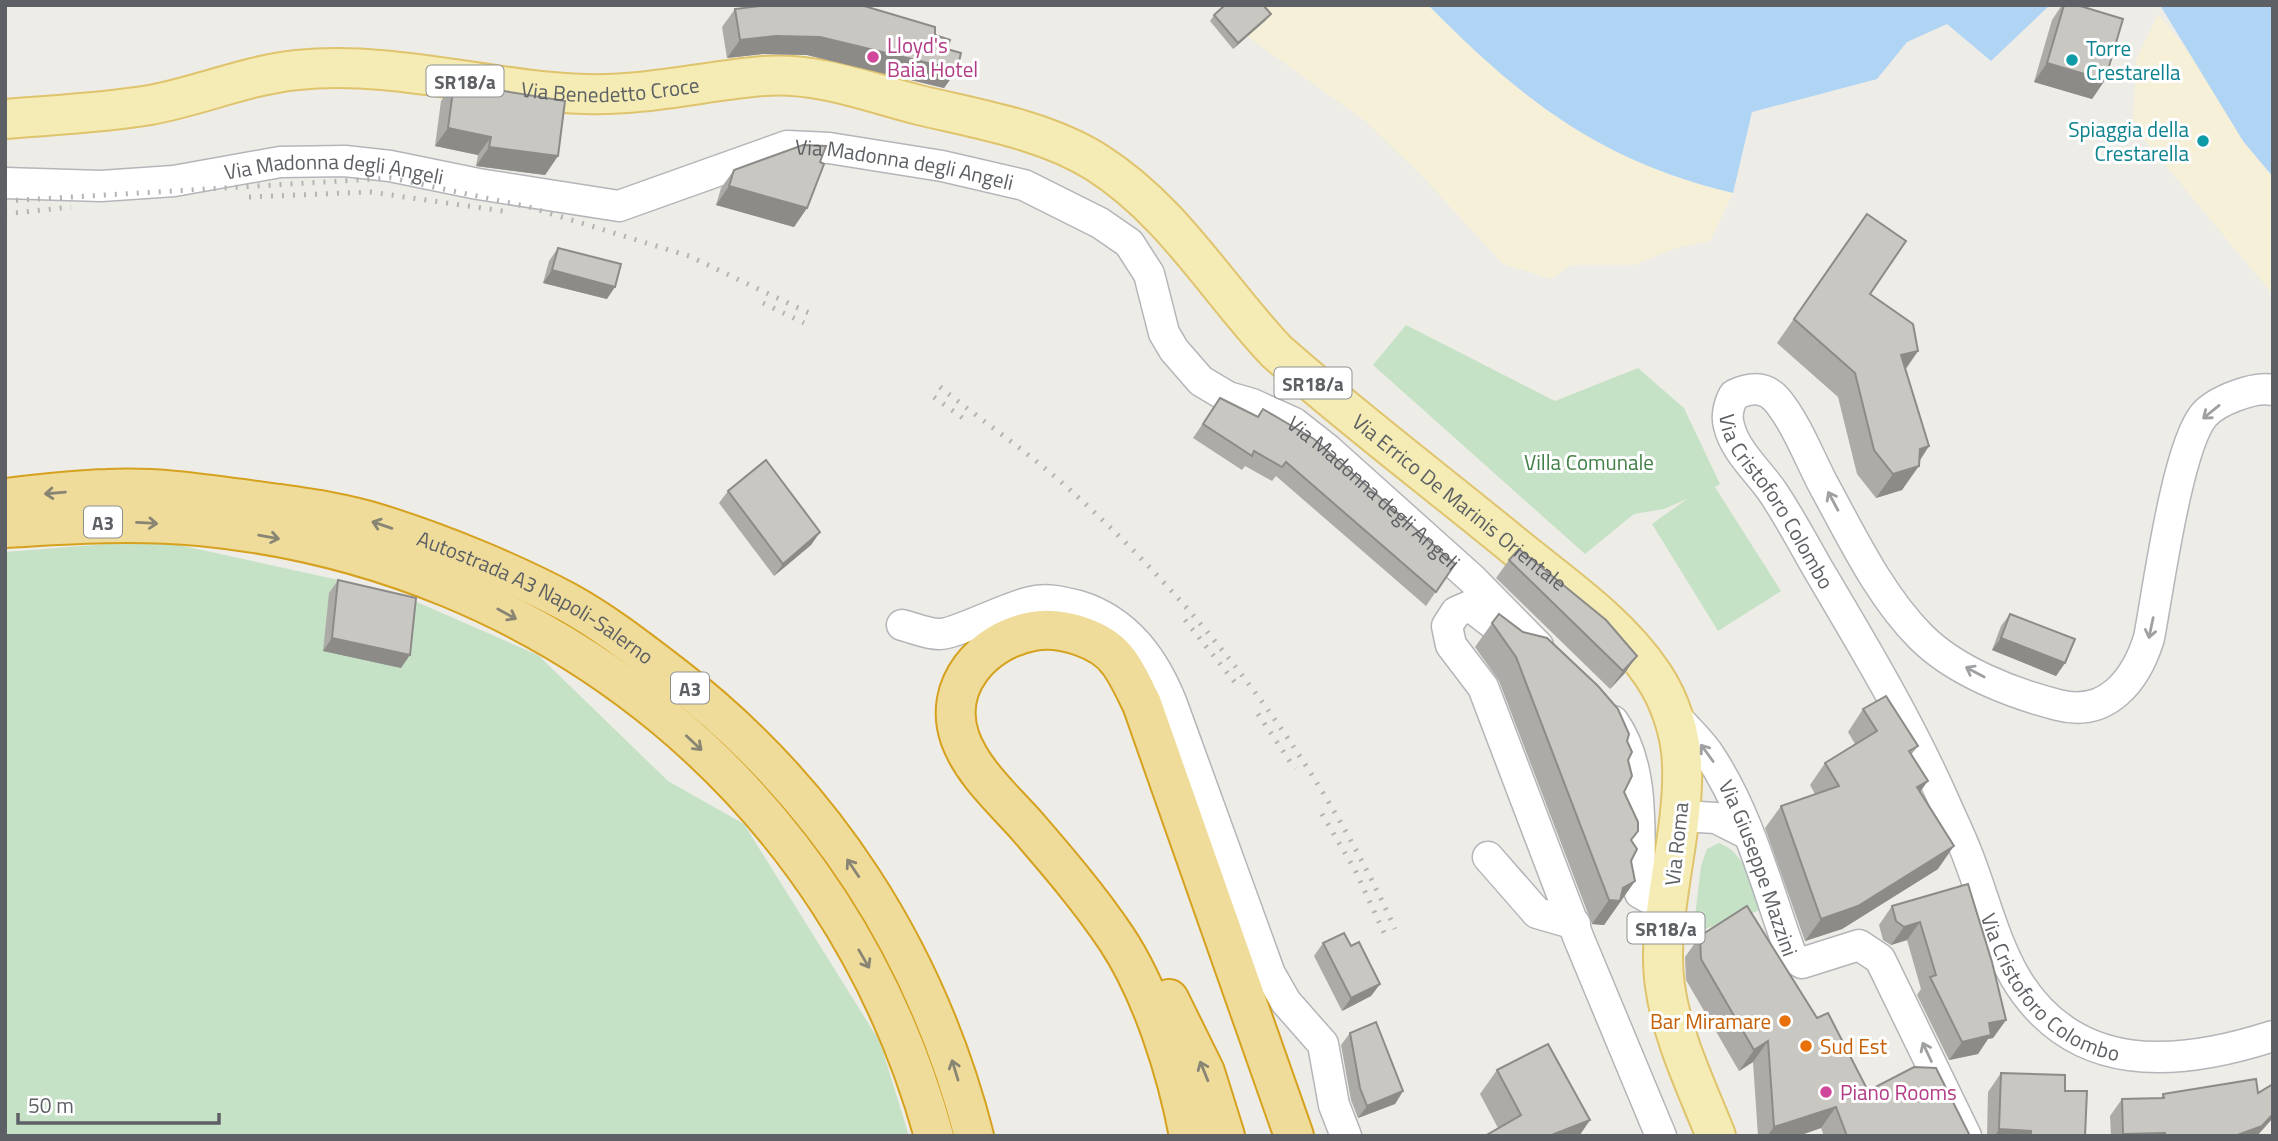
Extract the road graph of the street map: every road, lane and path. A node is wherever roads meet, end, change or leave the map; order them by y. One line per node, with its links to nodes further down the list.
1 (925, 106): 2 (main road, Via Benedetto Croce / SR18/a); 10 (main road, Via Errico De Marinis Orientale / SR18/a)
2 (5, 119)
3 (5, 183): 16 (street, Via Madonna degli Angeli)
4 (2273, 390): 17 (street, Via Cristoforo Colombo, one-way to 17)
5 (5, 498): 6 (highway, Autostrada A3 Napoli-Salerno / A3, one-way to 5)
6 (199, 510): 7 (highway, Autostrada A3 Napoli-Salerno / A3, one-way to 6); 18 (highway, Autostrada A3 Napoli-Salerno / A3, one-way to 18); 19 (highway, Autostrada A3 Napoli-Salerno / A3, one-way to 6)
7 (5, 528)
8 (902, 625): 23 (street)
9 (1594, 698): 15 (street)
10 (1672, 713): 11 (main road, Via Roma / SR18/a); 12 (street, Via Giuseppe Mazzini, one-way to 10)
11 (1681, 816): 12 (street); 15 (main road, Via Roma / SR18/a)
12 (1748, 834): 26 (street, Via Giuseppe Mazzini, one-way to 12)
13 (1488, 857): 16 (street)
14 (1076, 882): 20 (highway); 21 (highway, one-way to 14); 22 (highway)
15 (1668, 909): 25 (main road, Via Roma / SR18/a)
16 (1575, 924): 24 (street, Via Madonna degli Angeli)
17 (2273, 1036)
18 (934, 1136)
19 (974, 1136)
20 (1189, 1136)
21 (1225, 1136)
22 (1294, 1136)
23 (1346, 1136)
24 (1661, 1136)
25 (1716, 1136)
26 (1966, 1136)

